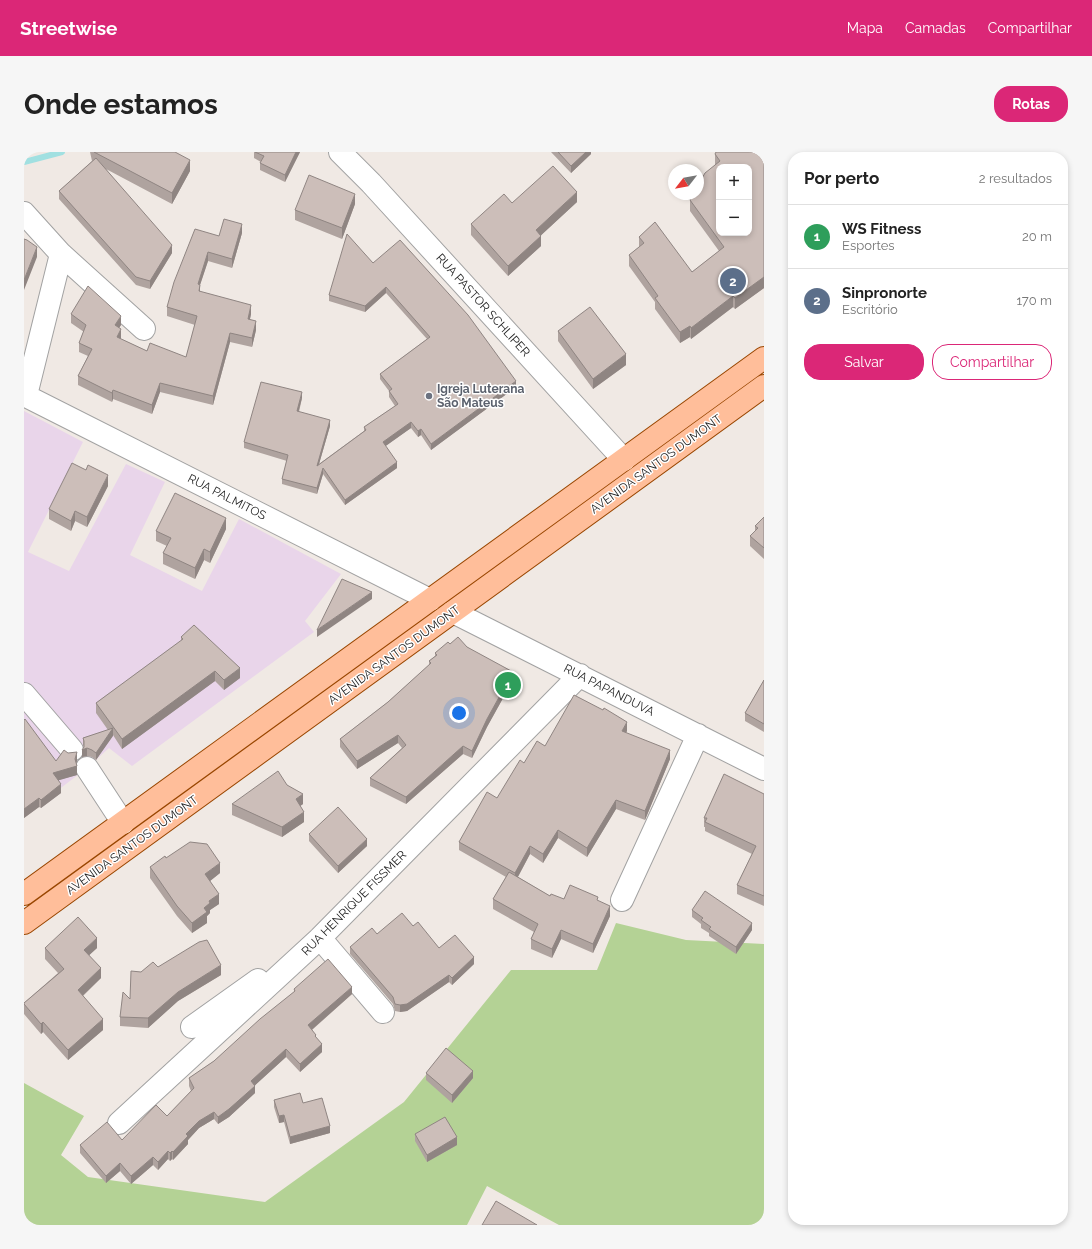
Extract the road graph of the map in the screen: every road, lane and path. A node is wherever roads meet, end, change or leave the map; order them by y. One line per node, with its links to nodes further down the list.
1 (340, 152): 8 (street, RUA PASTOR SCHLIPER)
2 (24, 213): 3 (street)
3 (61, 254): 4 (street); 7 (street)
4 (144, 329)
5 (764, 358): 8 (main road, AVENIDA SANTOS DUMONT)
6 (764, 386): 10 (main road, AVENIDA SANTOS DUMONT)
7 (25, 395): 9 (street, RUA PALMITOS)
8 (624, 460): 9 (main road, AVENIDA SANTOS DUMONT)
9 (430, 600): 17 (main road, AVENIDA SANTOS DUMONT)
10 (453, 612): 11 (street, RUA PAPANDUVA); 20 (main road, AVENIDA SANTOS DUMONT)
11 (580, 675): 13 (street, RUA PAPANDUVA); 21 (street, RUA HENRIQUE FISSMER)
12 (24, 694): 14 (street)
13 (698, 735): 16 (street, RUA PAPANDUVA); 19 (street)
14 (72, 750)
15 (87, 768): 17 (street)
16 (764, 769)
17 (123, 823): 18 (main road, AVENIDA SANTOS DUMONT)
18 (24, 894)
19 (622, 900)
20 (24, 923)
21 (320, 938): 22 (street, RUA HENRIQUE FISSMER); 23 (street)
22 (300, 957): 24 (street); 25 (street, RUA HENRIQUE FISSMER)
23 (383, 1012)
24 (192, 1027)
25 (119, 1123)

